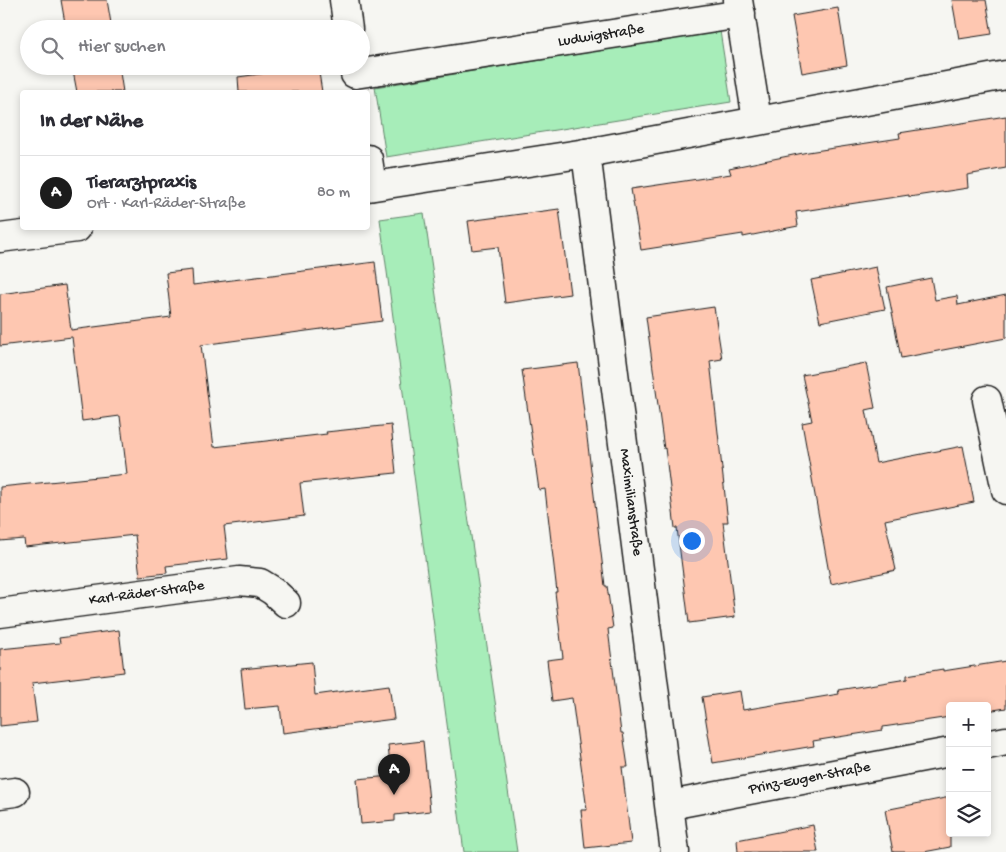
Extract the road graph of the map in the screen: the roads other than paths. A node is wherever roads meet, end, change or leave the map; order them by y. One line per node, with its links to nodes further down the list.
1 (344, 0): 3 (street)
2 (740, 7): 4 (street, Ludwigstraße); 6 (street, Ludwigstraße)
3 (347, 20)
4 (370, 74)
5 (1006, 75): 6 (street)
6 (757, 120): 7 (street)
7 (586, 153): 8 (street); 18 (street, Maximilianstraße)
8 (370, 187)
9 (62, 230): 10 (street)
10 (0, 238)
11 (987, 400): 12 (street)
12 (1006, 490)
13 (286, 603): 14 (street, Karl-Räder-Straße)
14 (0, 613)
15 (1006, 741): 16 (street)
16 (991, 744)
17 (946, 753): 18 (street, Prinz-Eugen-Straße)
18 (670, 805): 19 (street, Maximilianstraße)
19 (675, 852)

